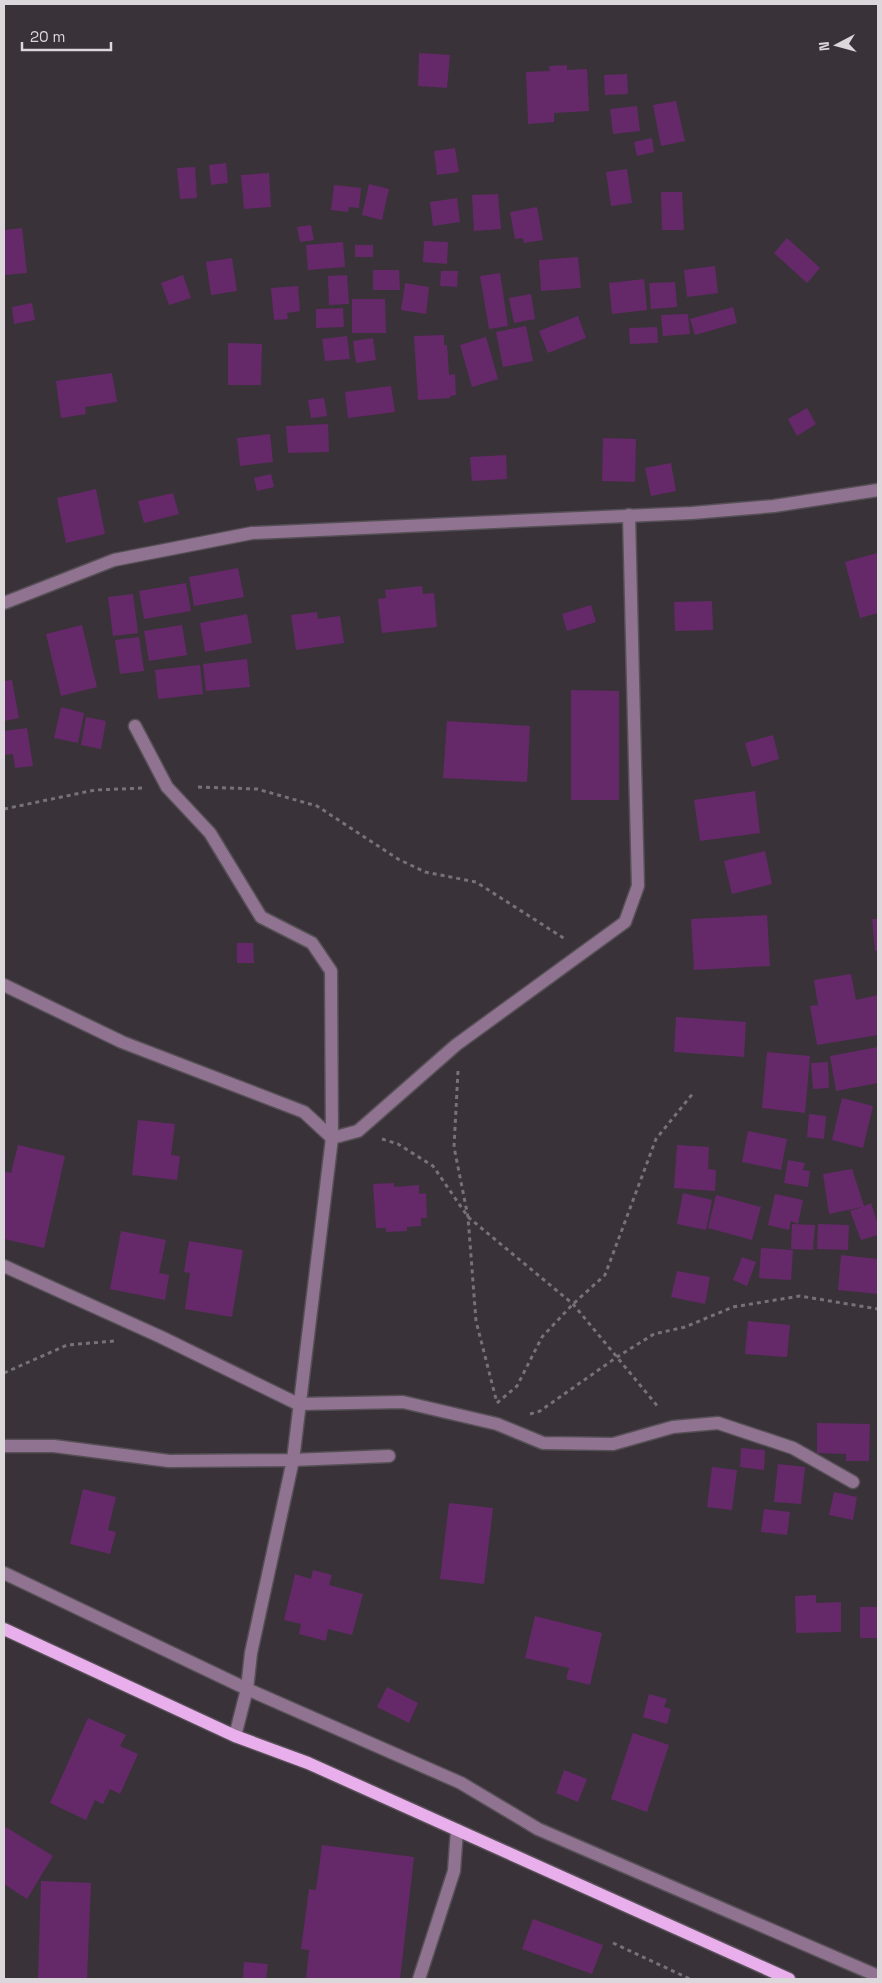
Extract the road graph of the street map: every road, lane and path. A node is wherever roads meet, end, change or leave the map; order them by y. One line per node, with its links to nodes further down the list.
1 (878, 490): 2 (street)
2 (629, 515): 3 (street); 7 (street)
3 (4, 603)
4 (135, 726): 5 (street)
5 (168, 787): 6 (path); 7 (path); 12 (street)
6 (4, 809)
7 (585, 951): 9 (street)
8 (4, 985): 12 (street)
9 (456, 1045): 11 (street); 13 (path)
10 (694, 1092): 15 (path)
11 (358, 1131): 12 (street); 13 (path)
12 (332, 1138): 21 (street)
13 (468, 1217): 15 (path); 20 (path)
14 (4, 1266): 21 (street)
15 (573, 1304): 18 (path); 20 (path)
16 (878, 1309): 18 (path)
17 (124, 1340): 19 (path)
18 (617, 1357): 22 (path); 23 (path)
19 (4, 1373)
20 (497, 1403): 22 (path)
21 (298, 1404): 22 (street); 26 (street)
22 (497, 1424): 23 (street)
23 (673, 1427): 27 (street)
24 (4, 1446): 26 (street)
25 (389, 1456): 26 (street)
26 (293, 1460): 30 (street)
27 (854, 1482)
28 (4, 1573): 30 (street)
29 (4, 1629): 31 (main road)
30 (246, 1689): 31 (street); 34 (street)
31 (235, 1736): 32 (main road)
32 (458, 1830): 35 (street); 37 (main road)
33 (613, 1943): 36 (path)
34 (878, 1976)
35 (419, 1979)
36 (690, 1979)
37 (789, 1979)

